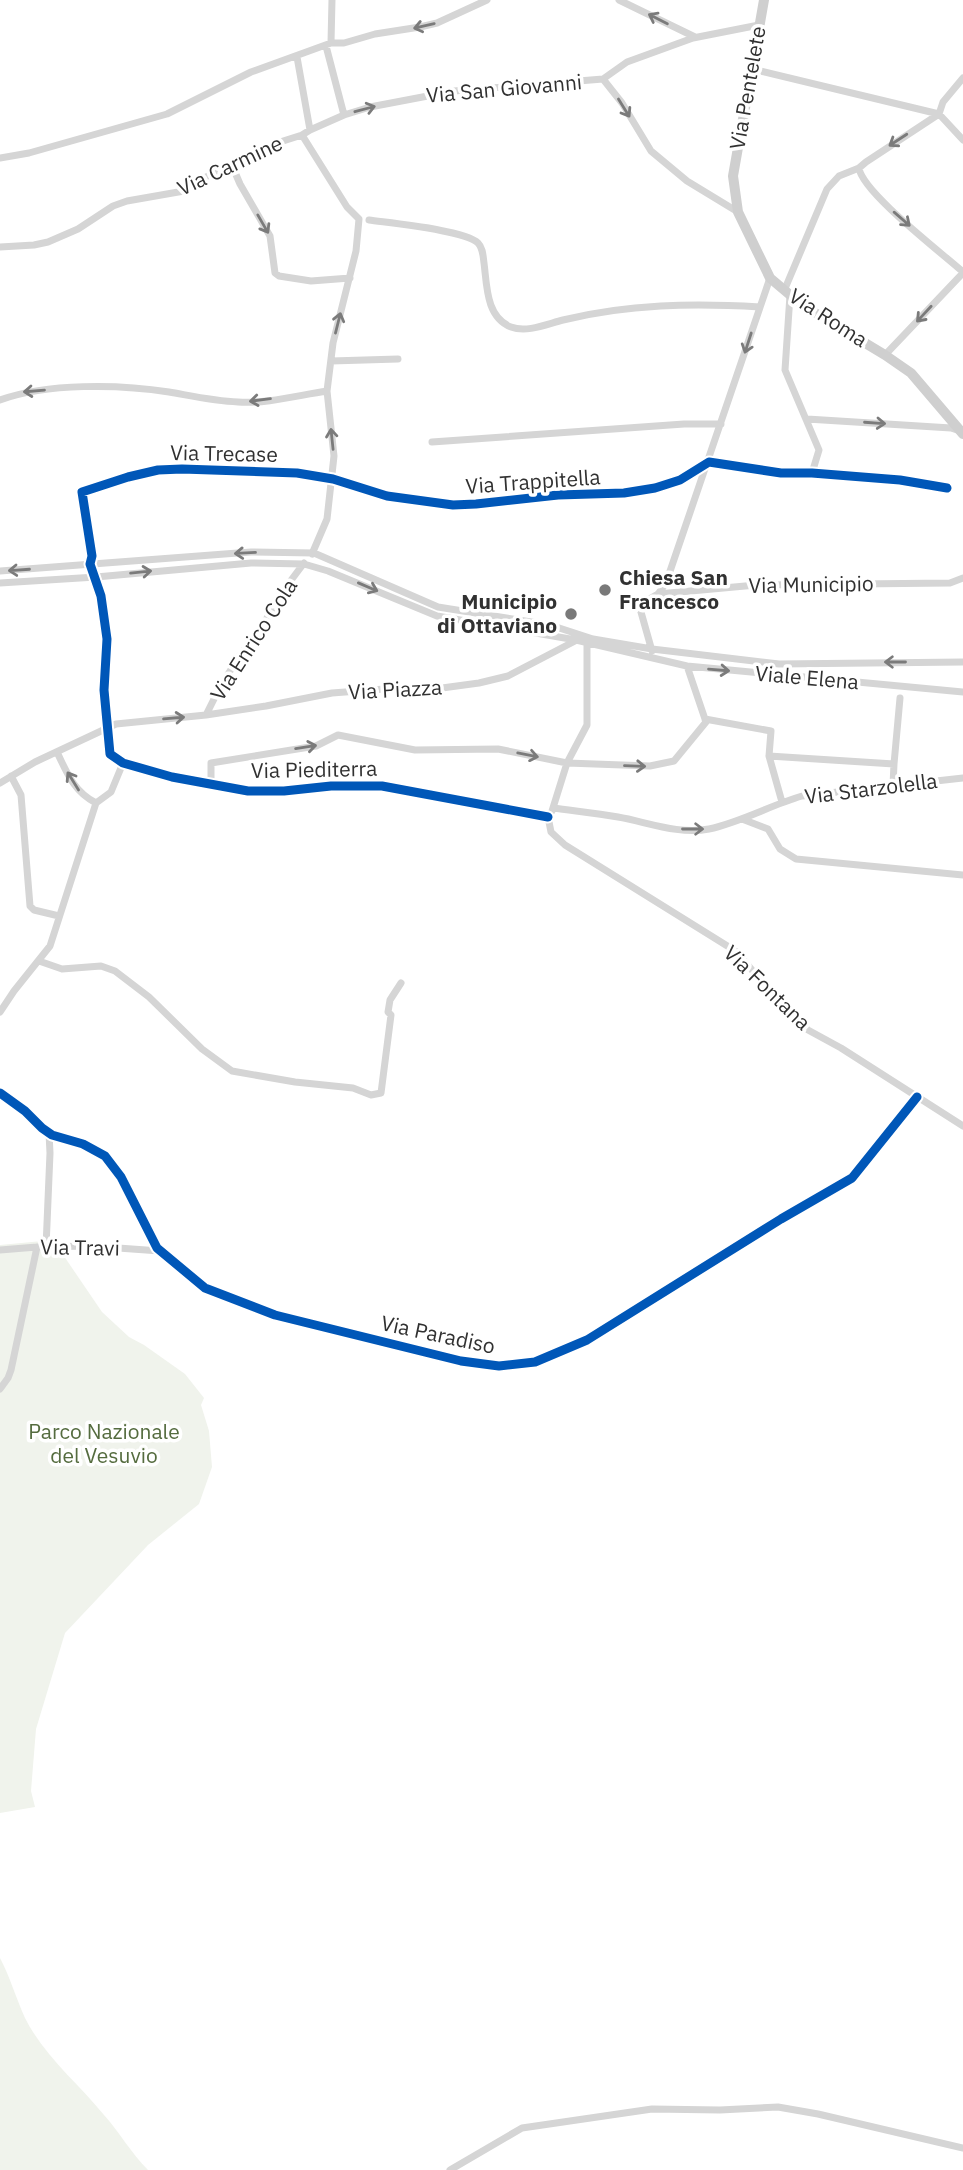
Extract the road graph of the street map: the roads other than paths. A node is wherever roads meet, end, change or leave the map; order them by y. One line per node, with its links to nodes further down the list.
1 (332, 0): 7 (street)
2 (487, 0): 7 (street, one-way to 7)
3 (620, 0): 6 (street, one-way to 3)
4 (764, 0): 5 (main road, Via Pentelete)
5 (760, 25): 6 (street); 9 (main road, Via Pentelete)
6 (696, 37): 11 (street)
7 (329, 44): 8 (street); 13 (street)
8 (297, 57): 14 (street); 17 (street)
9 (752, 69): 12 (street); 20 (main road, Via Pentelete)
10 (963, 78): 12 (street)
11 (603, 79): 13 (street, Via San Giovanni, one-way to 11); 21 (street, Via San Giovanni, one-way to 21)
12 (939, 114): 16 (street); 19 (street, one-way to 19)
13 (344, 115): 14 (street, Via San Giovanni)
14 (310, 130): 15 (street, Via San Giovanni)
15 (302, 135): 18 (street, Via Carmine); 25 (street)
16 (963, 140)
17 (0, 158)
18 (231, 163): 23 (street, Via Carmine); 25 (street, one-way to 25)
19 (859, 168): 24 (street, one-way to 24); 27 (street)
20 (733, 176): 21 (main road, Via Roma)
21 (738, 212): 26 (main road, Via Roma)
22 (369, 219): 28 (street)
23 (0, 247)
24 (963, 272): 29 (street, one-way to 29)
25 (349, 278): 31 (street, one-way to 25)
26 (770, 278): 27 (main road, Via Roma); 28 (street)
27 (787, 293): 29 (main road, Via Roma); 34 (street)
28 (760, 307): 35 (street, one-way to 35)
29 (885, 355): 36 (main road, Via Roma)
30 (398, 359): 31 (street)
31 (331, 361): 32 (street)
32 (327, 391): 33 (street, one-way to 33); 40 (street, one-way to 32)
33 (0, 400)
34 (807, 419): 36 (street, one-way to 36); 39 (street)
35 (721, 424): 37 (street); 38 (street)
36 (962, 432)
37 (432, 442)
38 (709, 462): 39 (street); 41 (street, Via Trappitella); 50 (street)
39 (812, 473): 42 (street)
40 (333, 479): 41 (street, Via Trecase); 43 (street); 44 (street, Via Trecase)
41 (355, 486)
42 (947, 488)
43 (314, 553): 44 (street, one-way to 44); 45 (street, Via Enrico Cola); 53 (street, Viale Elena)
44 (90, 564): 46 (street, one-way to 46); 47 (street)
45 (304, 564): 47 (street, Viale Elena, one-way to 45); 51 (street, Viale Elena, one-way to 51); 59 (street, Via Enrico Cola)
46 (0, 571)
47 (96, 577): 49 (street, Viale Elena); 61 (street)
48 (963, 578): 50 (street, Via Municipio)
49 (0, 583)
50 (658, 594): 53 (street)
51 (576, 640): 52 (street, Viale Elena); 59 (street, Via Piazza)
52 (587, 643): 54 (street, Viale Elena); 64 (street)
53 (652, 649): 54 (street); 55 (street, Viale Elena, one-way to 53)
54 (652, 659): 56 (street, Viale Elena)
55 (963, 662)
56 (687, 666): 57 (street, Viale Elena, one-way to 57); 60 (street)
57 (963, 692)
58 (900, 698): 66 (street)
59 (206, 715): 61 (street, Via Enrico Cola, one-way to 59)
60 (705, 719): 63 (street); 64 (street, one-way to 60)
61 (107, 727): 62 (street, Via Enrico Cola); 65 (street)
62 (57, 752): 67 (street, Via Enrico Cola); 73 (street, one-way to 62)
63 (769, 756): 66 (street); 72 (street)
64 (567, 763): 70 (street, one-way to 64); 74 (street)
65 (123, 764): 70 (street, Via Piediterra); 73 (street)
66 (894, 764): 71 (street)
67 (11, 776): 69 (street, Via Enrico Cola); 78 (street)
68 (963, 778): 71 (street, Via Starzolella)
69 (0, 783)
70 (211, 784): 75 (street, Via Piediterra)
71 (893, 785): 72 (street, Via Starzolella)
72 (782, 802): 76 (street, Via Starzolella)
73 (96, 803): 78 (street)
74 (553, 808): 75 (street); 76 (street, Via Starzolella, one-way to 76)
75 (548, 817): 83 (street, Via Fontana)
76 (741, 819): 77 (street)
77 (963, 875)
78 (59, 916): 79 (street)
79 (39, 961): 80 (street); 81 (street)
80 (401, 984)
81 (0, 1012)
82 (0, 1093): 85 (street, Via Paradiso)
83 (917, 1097): 84 (street, Via Fontana); 89 (street, Via Paradiso)
84 (963, 1126)
85 (49, 1133): 87 (street); 89 (street, Via Paradiso)
86 (37, 1247): 87 (street, Via Travi); 88 (street, Via Travi); 90 (street)
87 (46, 1247): 89 (street, Via Travi)
88 (0, 1250)
89 (160, 1251)
90 (0, 1389)
91 (963, 2148): 92 (street)
92 (450, 2170)

